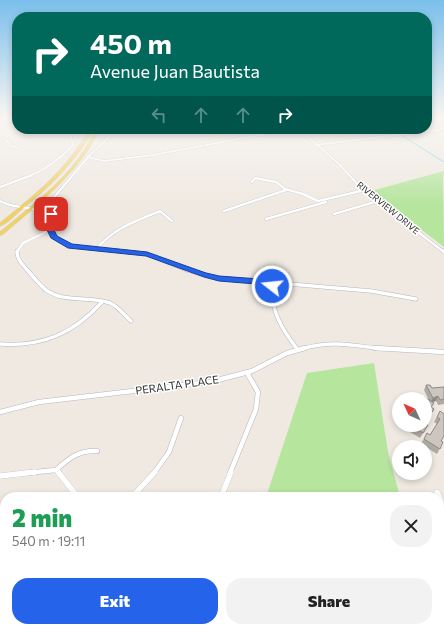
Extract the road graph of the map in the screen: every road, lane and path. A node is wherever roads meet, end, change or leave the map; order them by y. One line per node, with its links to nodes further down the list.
1 (13, 146): 8 (street)
2 (72, 146): 11 (street)
3 (81, 146): 17 (main road)
4 (87, 146): 18 (main road)
5 (99, 146): 9 (street)
6 (199, 146): 9 (street)
7 (318, 146): 13 (street, RIVERVIEW DRIVE)
8 (17, 148)
9 (88, 157): 19 (street)
10 (252, 182): 12 (street)
11 (0, 187)
12 (286, 190): 16 (street); 20 (street)
13 (366, 191): 15 (street, RIVERVIEW DRIVE); 16 (street)
14 (0, 201): 17 (street)
15 (378, 201): 21 (street); 28 (street, RIVERVIEW DRIVE)
16 (322, 202): 22 (street)
17 (21, 208): 18 (street); 24 (main road)
18 (30, 208): 19 (street); 26 (main road)
19 (44, 209): 25 (street)
20 (224, 210)
21 (334, 214)
22 (266, 219)
23 (172, 221): 27 (street)
24 (0, 225)
25 (50, 230): 27 (street); 31 (street)
26 (0, 234)
27 (97, 249): 29 (street)
28 (444, 252)
29 (273, 283): 30 (street); 34 (street)
30 (416, 299)
31 (102, 302): 32 (street); 33 (street)
32 (130, 321)
33 (0, 344)
34 (297, 349): 35 (street, PERALTA PLACE); 36 (street, PERALTA PLACE)
35 (444, 352)
36 (247, 373): 37 (street, PERALTA PLACE); 44 (street)
37 (0, 412)
38 (181, 418): 43 (street)
39 (97, 451): 40 (street)
40 (56, 470): 41 (street); 42 (street)
41 (0, 476)
42 (74, 492)
43 (138, 492)
44 (223, 492)

